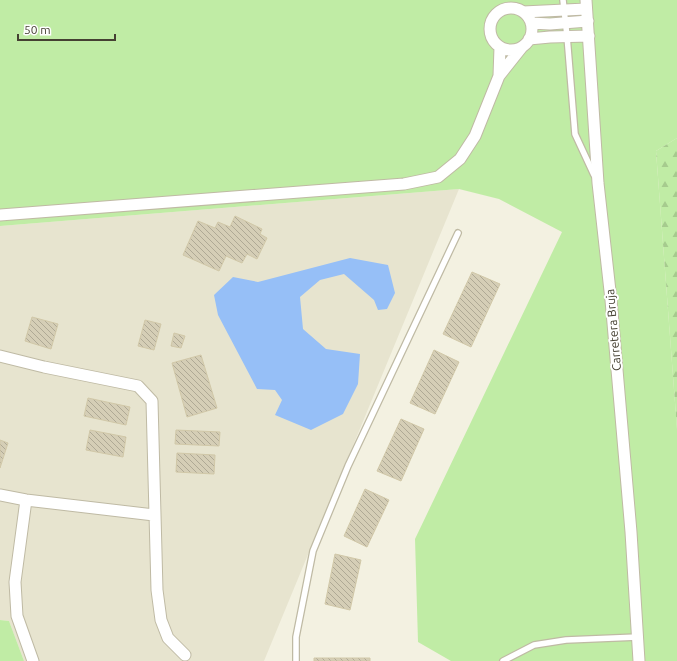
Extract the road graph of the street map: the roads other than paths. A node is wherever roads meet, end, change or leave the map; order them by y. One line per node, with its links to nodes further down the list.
1 (586, 4): 2 (street); 4 (street, Carretera Bruja)
2 (563, 5): 3 (street); 6 (lane)
3 (523, 12): 5 (street); 10 (street)
4 (588, 21): 6 (street); 8 (street, Carretera Bruja)
5 (531, 23): 6 (street); 9 (street)
6 (565, 23): 7 (lane)
7 (567, 36): 8 (street); 9 (street); 12 (lane)
8 (589, 36): 12 (street, Carretera Bruja)
9 (526, 43): 10 (street); 11 (street)
10 (500, 47): 11 (street)
11 (499, 76): 13 (street)
12 (598, 182): 19 (street, Carretera Bruja)
13 (0, 215)
14 (458, 233): 22 (lane)
15 (0, 356): 18 (street)
16 (0, 495): 17 (street)
17 (26, 500): 18 (street); 21 (street)
18 (154, 515): 20 (street)
19 (638, 637): 23 (lane); 24 (street, Carretera Bruja)
20 (185, 655)
21 (33, 661)
22 (296, 661)
23 (503, 661)
24 (639, 661)

